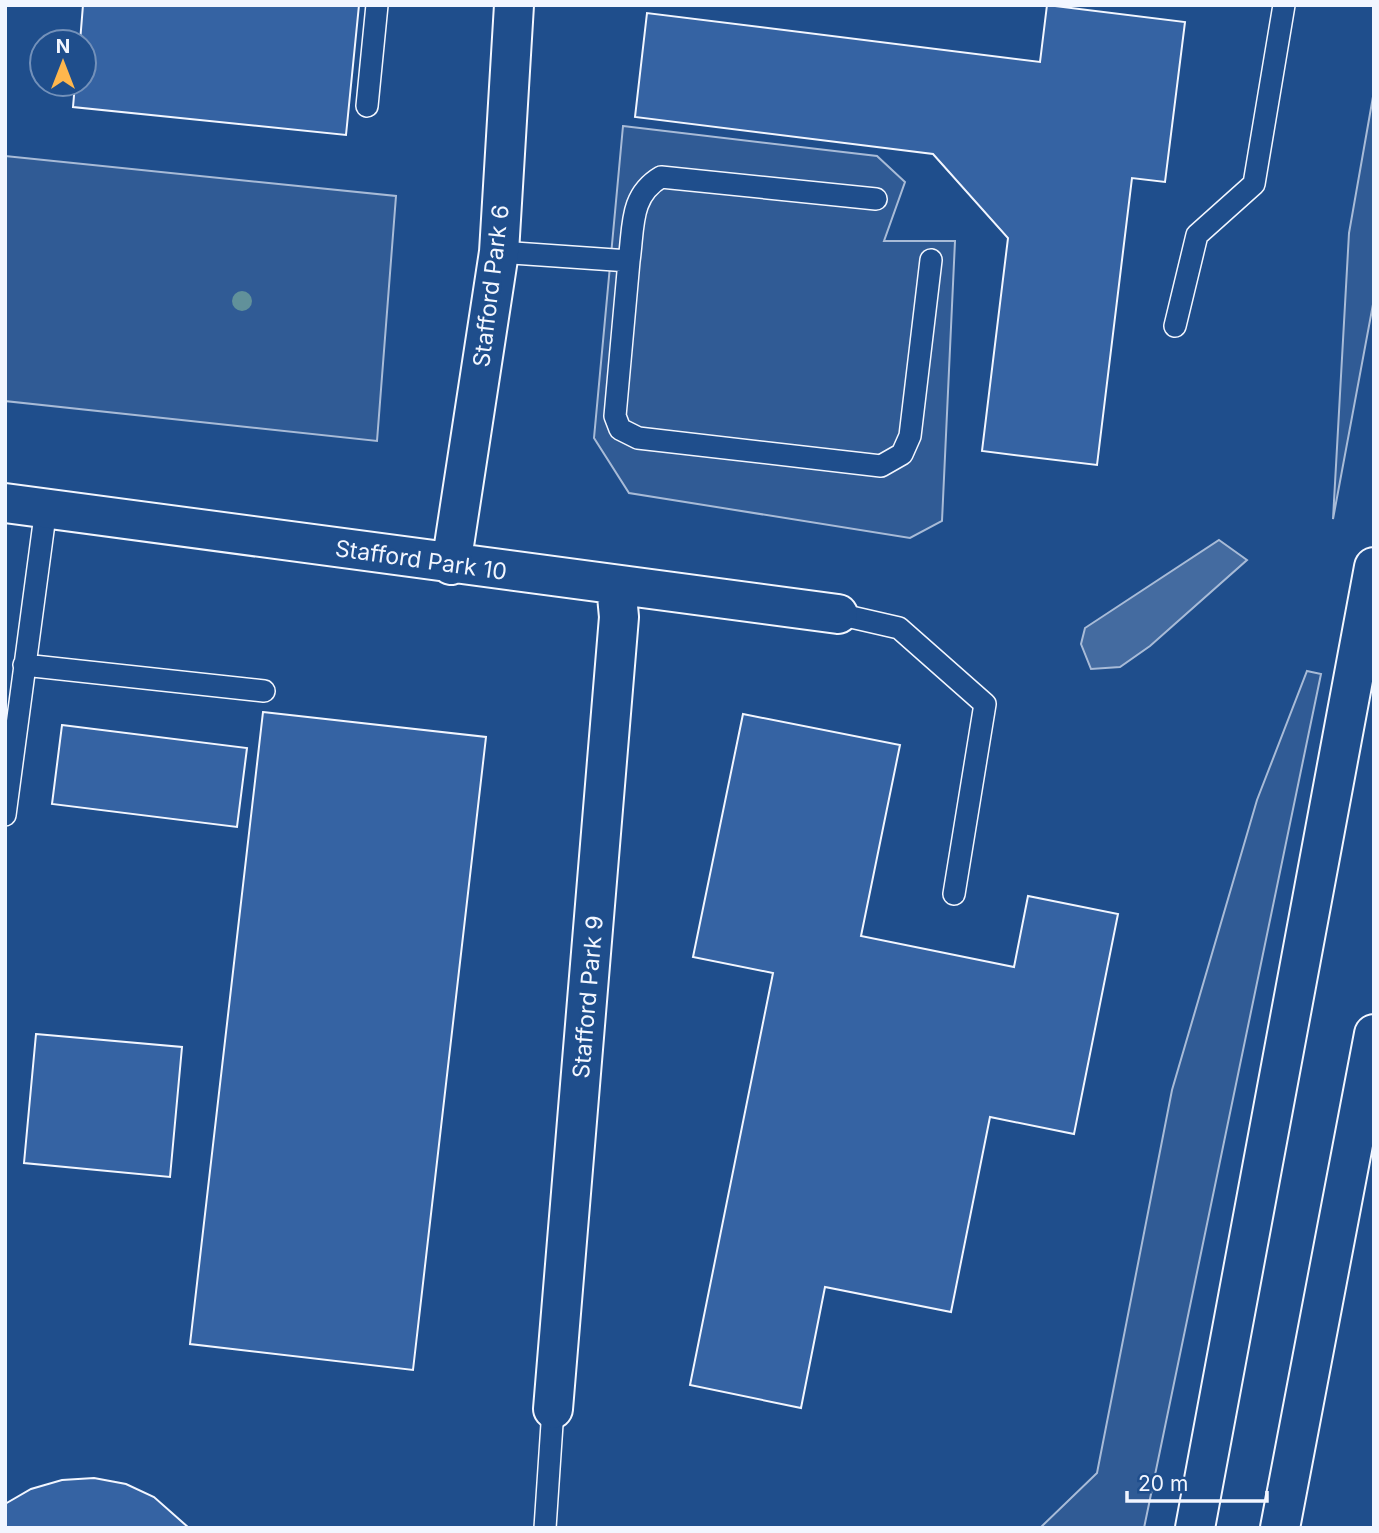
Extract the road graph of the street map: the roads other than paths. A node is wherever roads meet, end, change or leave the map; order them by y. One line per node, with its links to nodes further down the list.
1 (377, 5): 4 (lane)
2 (514, 5): 6 (main road, Stafford Park 6)
3 (1284, 5): 9 (lane)
4 (366, 106)
5 (876, 199): 8 (lane)
6 (499, 252): 8 (lane); 12 (main road, Stafford Park 6)
7 (931, 260): 8 (lane)
8 (629, 261)
9 (1175, 326)
10 (5, 503): 11 (main road, Stafford Park 10)
11 (46, 508): 12 (main road, Stafford Park 10); 16 (lane)
12 (451, 565): 14 (main road, Stafford Park 10)
13 (1374, 567): 23 (main road)
14 (616, 585): 15 (main road, Stafford Park 10); 21 (main road, Stafford Park 9)
15 (838, 614): 19 (lane)
16 (23, 665): 17 (lane); 18 (lane)
17 (264, 691)
18 (5, 815)
19 (954, 894)
20 (1374, 1034): 24 (main road)
21 (553, 1409): 22 (lane)
22 (545, 1528)
23 (1195, 1528)
24 (1280, 1528)

